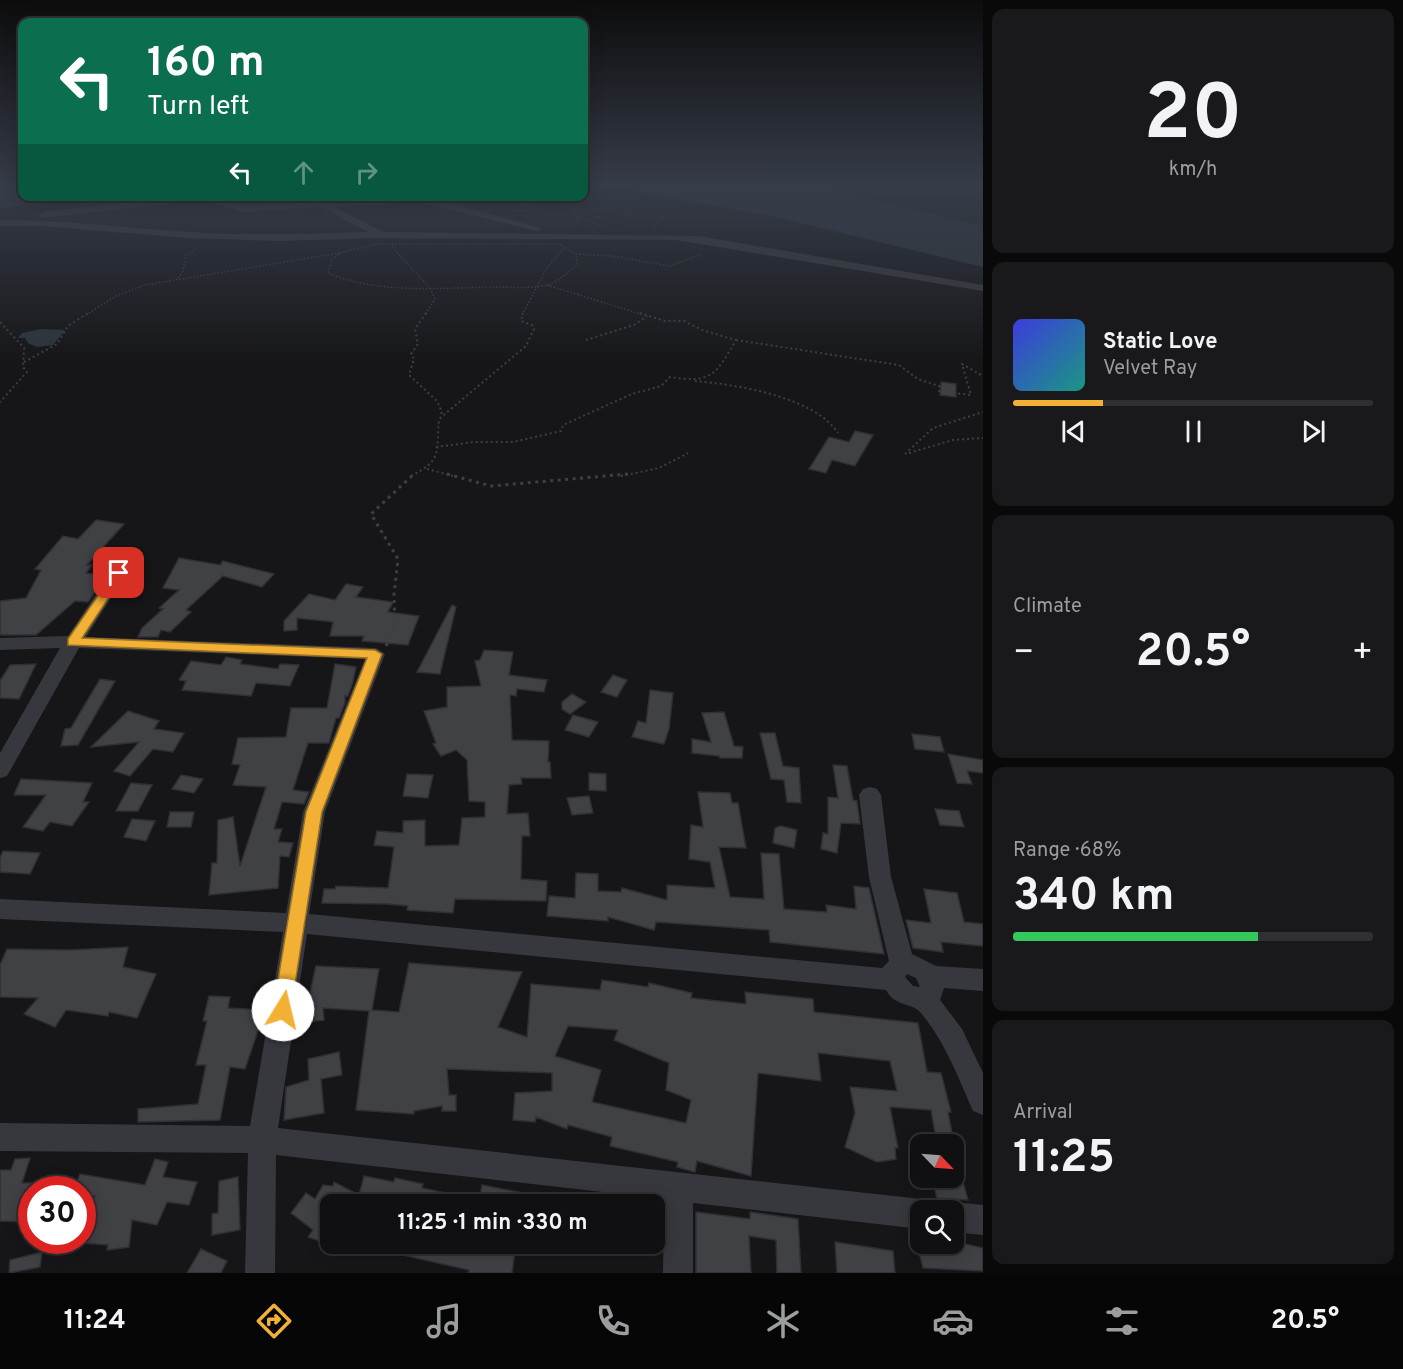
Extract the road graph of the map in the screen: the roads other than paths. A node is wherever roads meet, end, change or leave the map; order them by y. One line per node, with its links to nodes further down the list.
1 (742, 246): 2 (street)
2 (983, 288)
3 (119, 573): 4 (street)
4 (73, 642): 5 (street); 6 (street); 9 (street)
5 (0, 644)
6 (0, 771)
7 (870, 795): 10 (street)
8 (0, 909): 9 (street)
9 (297, 923): 10 (street); 15 (street)
10 (897, 972): 12 (street)
11 (983, 980): 12 (street)
12 (927, 987): 13 (street)
13 (983, 1102)
14 (0, 1137): 15 (street)
15 (262, 1140): 16 (street); 20 (street)
16 (679, 1187): 17 (street); 21 (street)
17 (910, 1213)
18 (964, 1218): 19 (street)
19 (983, 1220)
20 (260, 1273)
21 (678, 1273)

